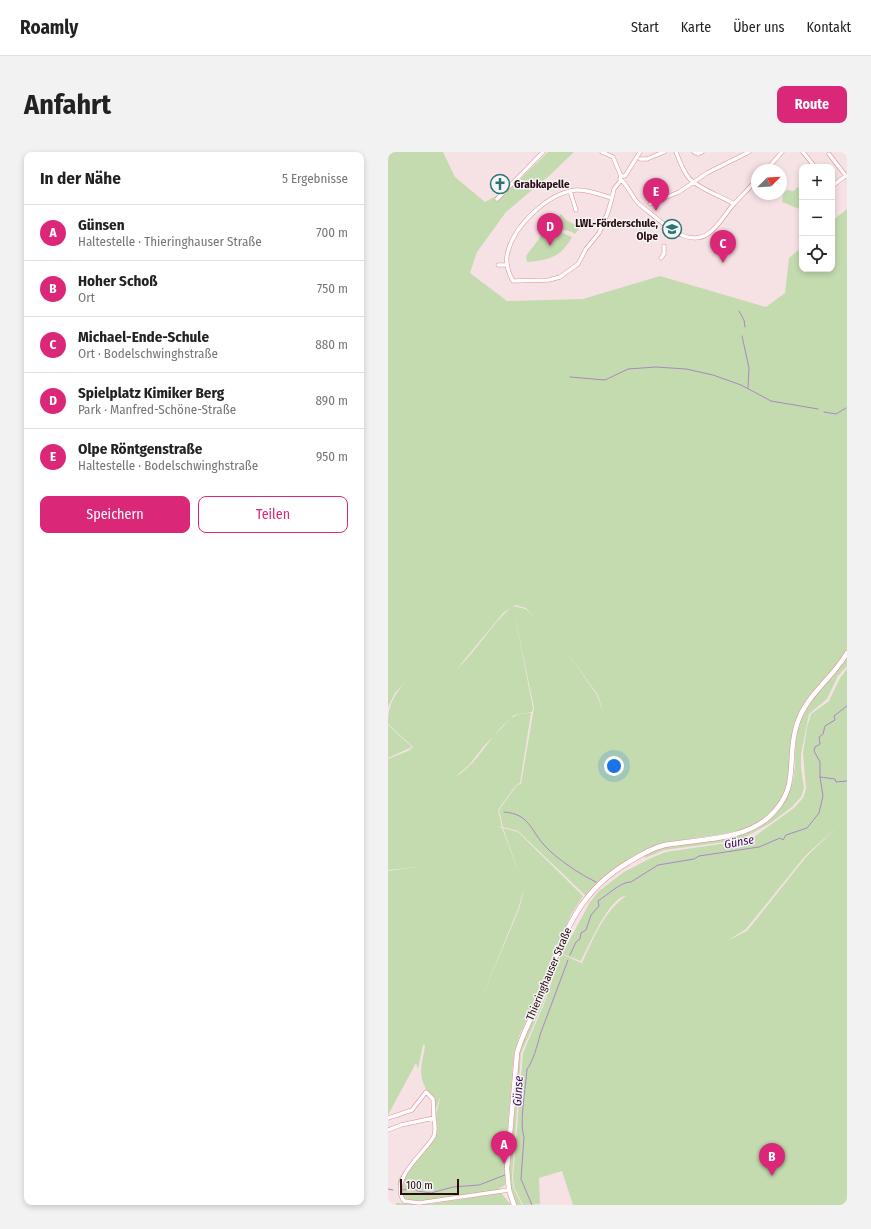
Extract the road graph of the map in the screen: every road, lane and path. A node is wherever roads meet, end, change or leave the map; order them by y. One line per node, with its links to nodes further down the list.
1 (543, 152): 22 (street)
2 (602, 152): 16 (street)
3 (640, 152): 16 (street)
4 (664, 152): 12 (street)
5 (676, 152): 17 (street)
6 (694, 152): 7 (street)
7 (702, 152)
8 (749, 152): 17 (street)
9 (782, 152): 13 (street)
10 (803, 152): 14 (street)
11 (829, 154): 15 (street)
12 (640, 159)
13 (771, 164)
14 (813, 164)
15 (846, 176): 18 (street)
16 (623, 178): 21 (street); 24 (street)
17 (694, 182): 23 (street); 24 (street)
18 (835, 184)
19 (751, 186): 24 (street)
20 (570, 191): 21 (street); 25 (street); 29 (street)
21 (612, 198): 29 (street)
22 (497, 199)
23 (650, 204)
24 (734, 204)
25 (576, 210)
26 (664, 246): 27 (street)
27 (661, 258)
28 (498, 265): 29 (street)
29 (507, 265)
30 (847, 653): 34 (street, Thieringhauser Straße)
31 (388, 1118): 32 (street)
32 (434, 1118): 33 (street); 34 (street)
33 (388, 1130)
34 (509, 1190): 35 (street, Thieringhauser Straße)
35 (514, 1205)

